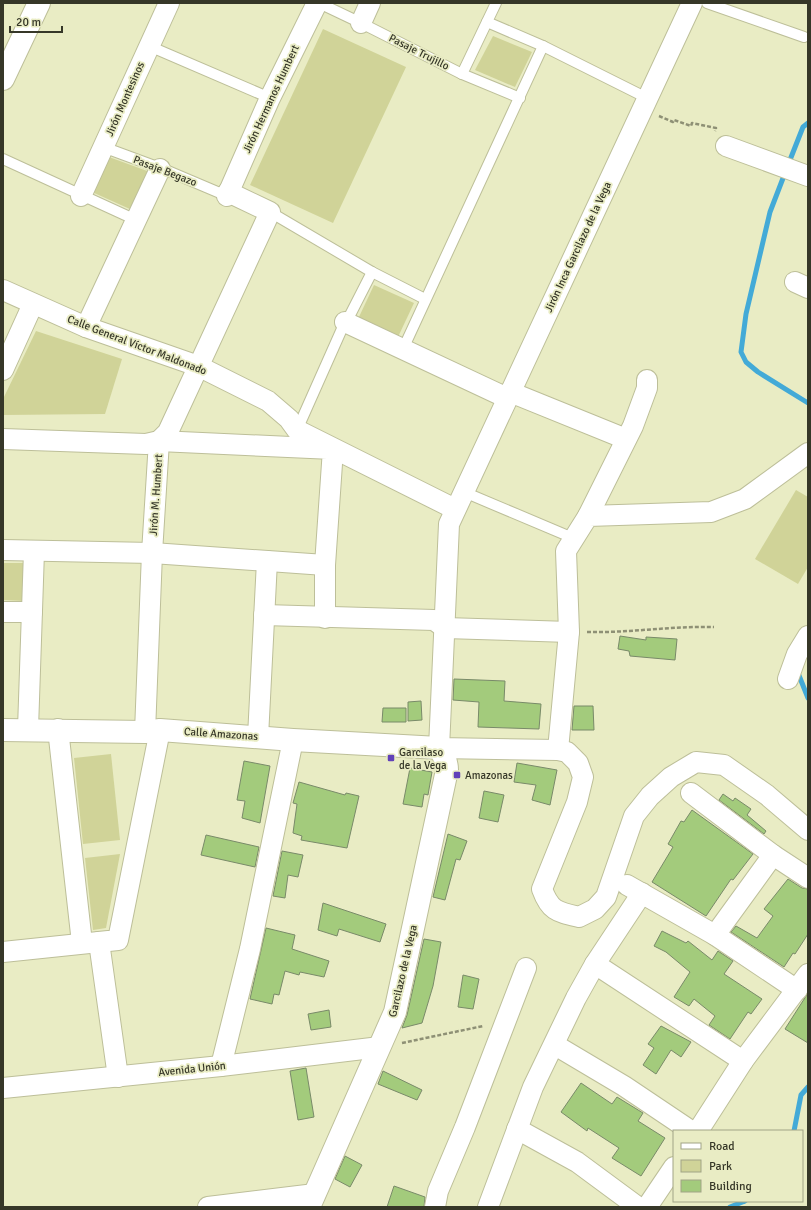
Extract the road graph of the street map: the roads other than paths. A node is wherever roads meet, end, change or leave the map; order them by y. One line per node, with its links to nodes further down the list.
1 (39, 3): 14 (street)
2 (169, 3): 11 (street, Jirón Montesinos)
3 (318, 3): 9 (lane, Pasaje Trujillo); 15 (street, Jirón Hermanos Humbert)
4 (370, 3): 9 (street)
5 (496, 3): 8 (lane)
6 (692, 3): 17 (street, Jirón Inca Garcilazo de la Vega)
7 (707, 3): 10 (lane)
8 (487, 22): 12 (lane); 13 (lane)
9 (361, 23): 13 (lane, Pasaje Trujillo)
10 (804, 38)
11 (149, 46): 15 (lane); 19 (street, Jirón Montesinos)
12 (543, 46): 16 (lane); 17 (lane)
13 (462, 74): 16 (lane, Pasaje Trujillo)
14 (3, 79)
15 (270, 98): 23 (street, Jirón Hermanos Humbert)
16 (520, 98): 29 (lane)
17 (647, 98): 37 (street, Jirón Inca Garcilazo de la Vega)
18 (728, 143): 22 (street)
19 (103, 147): 21 (lane, Pasaje Begazo); 24 (street, Jirón Montesinos)
20 (3, 159): 24 (lane)
21 (160, 169): 23 (lane, Pasaje Begazo); 26 (street)
22 (806, 175)
23 (227, 194): 25 (street, Pasaje Begazo)
24 (81, 196): 26 (lane)
25 (270, 212): 27 (lane); 34 (street, Jirón M. Humbert)
26 (136, 220): 32 (street)
27 (372, 272): 29 (lane); 31 (lane)
28 (3, 290): 30 (street, Calle General Víctor Maldonado)
29 (425, 299): 33 (lane)
30 (33, 304): 32 (street, Calle General Víctor Maldonado); 35 (street)
31 (345, 322): 33 (street); 38 (lane)
32 (86, 327): 34 (street, Calle General Víctor Maldonado)
33 (403, 349): 37 (street)
34 (198, 366): 38 (street, Calle General Víctor Maldonado); 41 (street, Jirón M. Humbert)
35 (3, 370)
36 (647, 380): 39 (street)
37 (508, 395): 39 (street); 44 (street, Jirón Inca Garcilazo de la Vega)
38 (297, 430): 42 (street, Calle General Víctor Maldonado)
39 (626, 438): 46 (street)
40 (3, 439): 41 (street)
41 (159, 441): 42 (street); 50 (street, Jirón M. Humbert)
42 (333, 449): 45 (street, Calle General Víctor Maldonado); 52 (street)
43 (808, 453): 46 (street)
44 (464, 492): 45 (street, Jirón Inca Garcilazo de la Vega); 47 (lane)
45 (455, 509): 57 (street, Jirón Inca Garcilazo de la Vega)
46 (588, 516): 47 (street)
47 (573, 538): 58 (street)
48 (3, 550): 49 (street)
49 (34, 551): 50 (street); 54 (street)
50 (152, 553): 51 (street); 64 (street, Jirón M. Humbert)
51 (267, 561): 52 (street); 55 (street)
52 (325, 565): 56 (street)
53 (3, 612): 54 (street)
54 (32, 612): 61 (street)
55 (264, 615): 56 (street); 65 (street)
56 (325, 618): 57 (street)
57 (445, 628): 58 (street); 67 (street, Jirón Inca Garcilazo de la Vega)
58 (568, 632): 68 (street)
59 (808, 636): 60 (street)
60 (788, 679)
61 (28, 729): 62 (street, Calle Amazonas); 63 (street, Calle Amazonas)
62 (58, 729): 64 (street, Calle Amazonas); 74 (street)
63 (3, 730)
64 (153, 731): 65 (street, Calle Amazonas); 74 (street, Jirón M. Humbert)
65 (258, 737): 66 (street, Calle Amazonas)
66 (293, 740): 67 (street, Calle Amazonas); 83 (street)
67 (439, 748): 68 (street); 81 (street, Garcilazo de la Vega)
68 (562, 751): 70 (street)
69 (691, 793): 71 (street)
70 (808, 830)
71 (773, 855): 72 (street); 73 (street)
72 (808, 878)
73 (715, 935): 76 (street); 79 (street)
74 (91, 942): 75 (street); 84 (street)
75 (3, 952)
76 (595, 964): 80 (street); 82 (street)
77 (526, 968): 92 (street)
78 (808, 974): 79 (street)
79 (797, 990): 82 (street)
80 (555, 1045): 86 (street); 87 (street)
81 (380, 1047): 83 (street, Avenida Unión); 90 (street, Garcilazo de la Vega)
82 (743, 1060): 88 (street)
83 (221, 1066): 84 (street, Avenida Unión)
84 (118, 1077): 85 (street, Avenida Unión)
85 (3, 1088)
86 (517, 1129): 93 (street); 94 (street)
87 (690, 1130)
88 (699, 1130)
89 (673, 1168): 95 (street)
90 (312, 1200): 91 (street)
91 (208, 1207)
92 (435, 1207)
93 (488, 1207)
94 (638, 1207)
95 (647, 1207)

